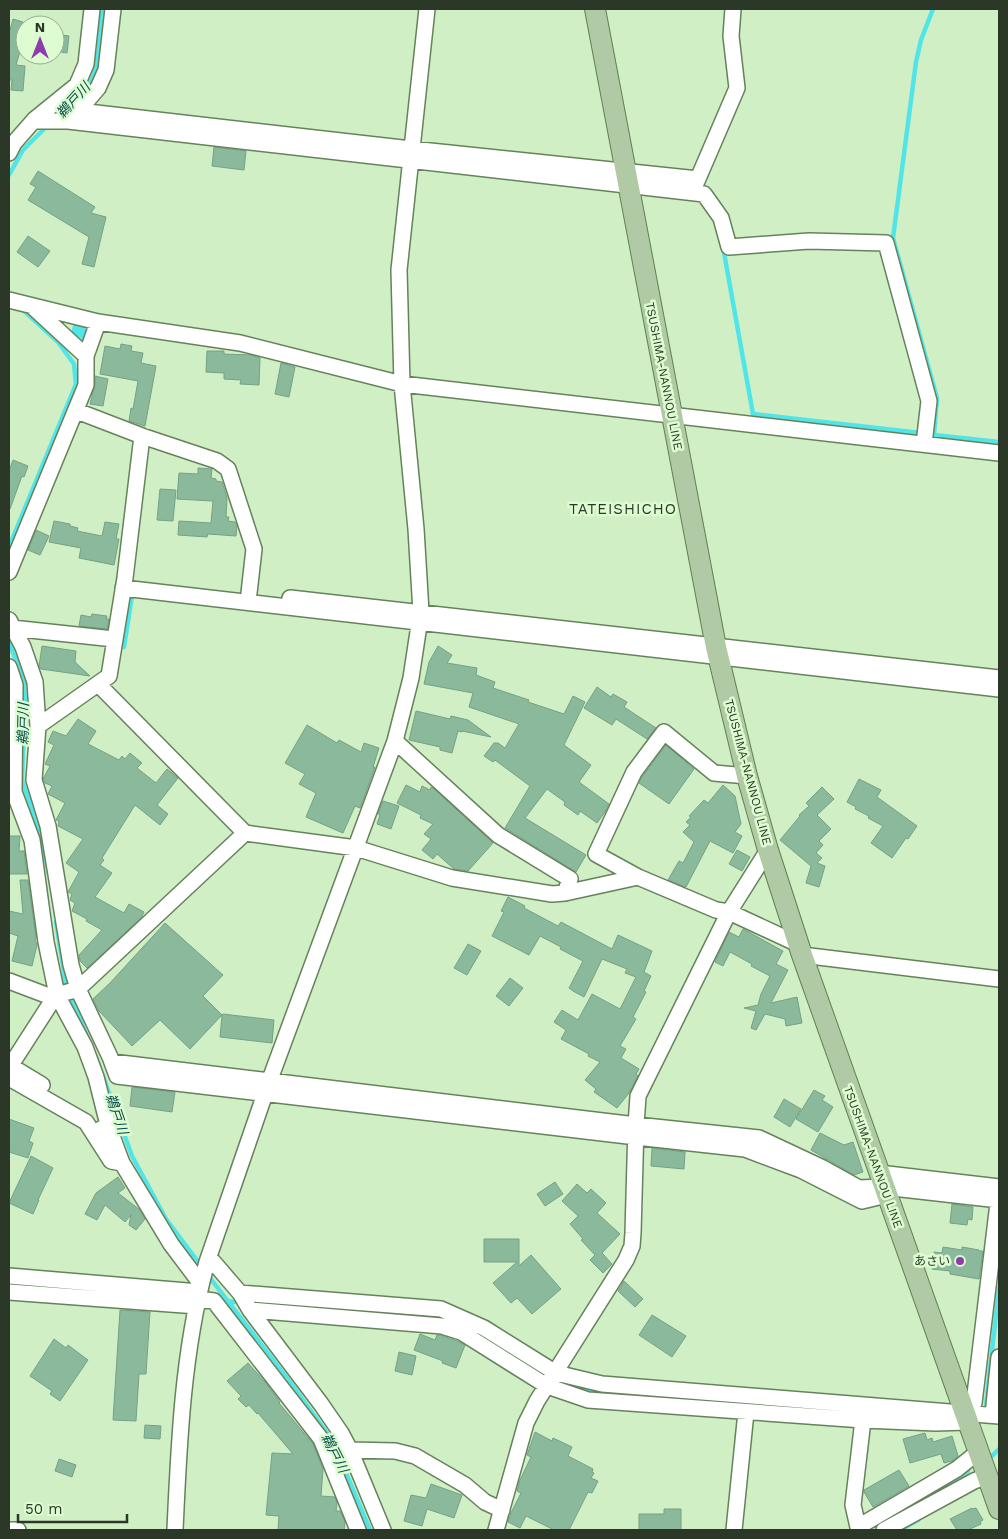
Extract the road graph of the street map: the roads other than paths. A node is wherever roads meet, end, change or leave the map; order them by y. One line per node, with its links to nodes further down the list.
1 (92, 9): 7 (street)
2 (113, 9): 6 (street)
3 (427, 9): 9 (street)
4 (595, 9): 10 (main road, TSUSHIMA-NANNOU LINE)
5 (733, 9): 11 (street)
6 (69, 118): 7 (street); 9 (street)
7 (37, 120): 8 (street)
8 (9, 153)
9 (411, 155): 10 (street); 15 (street)
10 (627, 178): 11 (street); 17 (main road, TSUSHIMA-NANNOU LINE)
11 (695, 186): 19 (street)
12 (21, 303): 13 (street); 14 (street)
13 (98, 322): 14 (street); 15 (street)
14 (86, 356): 16 (street)
15 (402, 384): 17 (street); 24 (street)
16 (77, 411): 18 (street); 21 (street)
17 (672, 415): 19 (street); 27 (main road, TSUSHIMA-NANNOU LINE)
18 (142, 436): 22 (street); 23 (street)
19 (924, 444): 20 (street)
20 (999, 453)
21 (9, 572)
22 (124, 583): 23 (street); 24 (street); 26 (street)
23 (249, 593): 24 (street)
24 (420, 618): 27 (street); 33 (street)
25 (10, 624): 26 (street); 32 (street)
26 (114, 639): 30 (street)
27 (717, 652): 29 (street); 31 (street); 34 (main road, TSUSHIMA-NANNOU LINE)
28 (9, 667): 35 (street)
29 (999, 678)
30 (98, 684): 32 (street); 36 (street)
31 (999, 689)
32 (38, 726): 35 (street)
33 (396, 741): 37 (street); 40 (street)
34 (747, 776): 38 (main road, TSUSHIMA-NANNOU LINE); 39 (street)
35 (21, 787): 45 (street); 45 (street)
36 (244, 833): 37 (street); 45 (street)
37 (356, 848): 40 (street); 47 (street)
38 (768, 850): 41 (street); 42 (main road, TSUSHIMA-NANNOU LINE)
39 (638, 877): 40 (street); 41 (street)
40 (565, 892)
41 (729, 912): 42 (street); 49 (street)
42 (800, 949): 43 (street); 52 (main road, TSUSHIMA-NANNOU LINE)
43 (999, 979)
44 (9, 981): 45 (street)
45 (65, 993): 46 (street); 47 (street); 48 (street)
46 (9, 1069): 48 (street); 50 (street)
47 (267, 1087): 49 (street); 56 (street)
48 (108, 1125): 50 (street); 51 (street)
49 (636, 1131): 52 (street); 63 (street)
50 (93, 1132): 51 (street)
51 (122, 1163): 59 (street)
52 (883, 1185): 53 (street); 55 (street); 67 (main road, TSUSHIMA-NANNOU LINE)
53 (999, 1187)
54 (999, 1194): 55 (street)
55 (999, 1200): 67 (street)
56 (208, 1259): 59 (street); 60 (street)
57 (9, 1276): 59 (street)
58 (9, 1292): 59 (street)
59 (199, 1292): 78 (street); 79 (street)
60 (240, 1293): 61 (street); 63 (street)
61 (250, 1310): 64 (street); 69 (street)
62 (999, 1357): 66 (street)
63 (556, 1373): 64 (street); 67 (street)
64 (547, 1386): 65 (street); 72 (street)
65 (746, 1412): 68 (street); 81 (street)
66 (996, 1415): 67 (street)
67 (965, 1417): 68 (street); 70 (main road, TSUSHIMA-NANNOU LINE)
68 (863, 1420): 75 (street)
69 (350, 1450): 72 (street); 80 (street)
70 (978, 1452): 71 (main road, TSUSHIMA-NANNOU LINE); 75 (street)
71 (987, 1476): 73 (main road, TSUSHIMA-NANNOU LINE); 82 (street)
72 (502, 1510): 74 (street)
73 (999, 1510)
74 (500, 1528)
75 (857, 1529)
76 (9, 1530): 77 (street)
77 (18, 1530)
78 (175, 1530)
79 (358, 1530)
80 (382, 1530)
81 (734, 1530)
82 (884, 1530)

